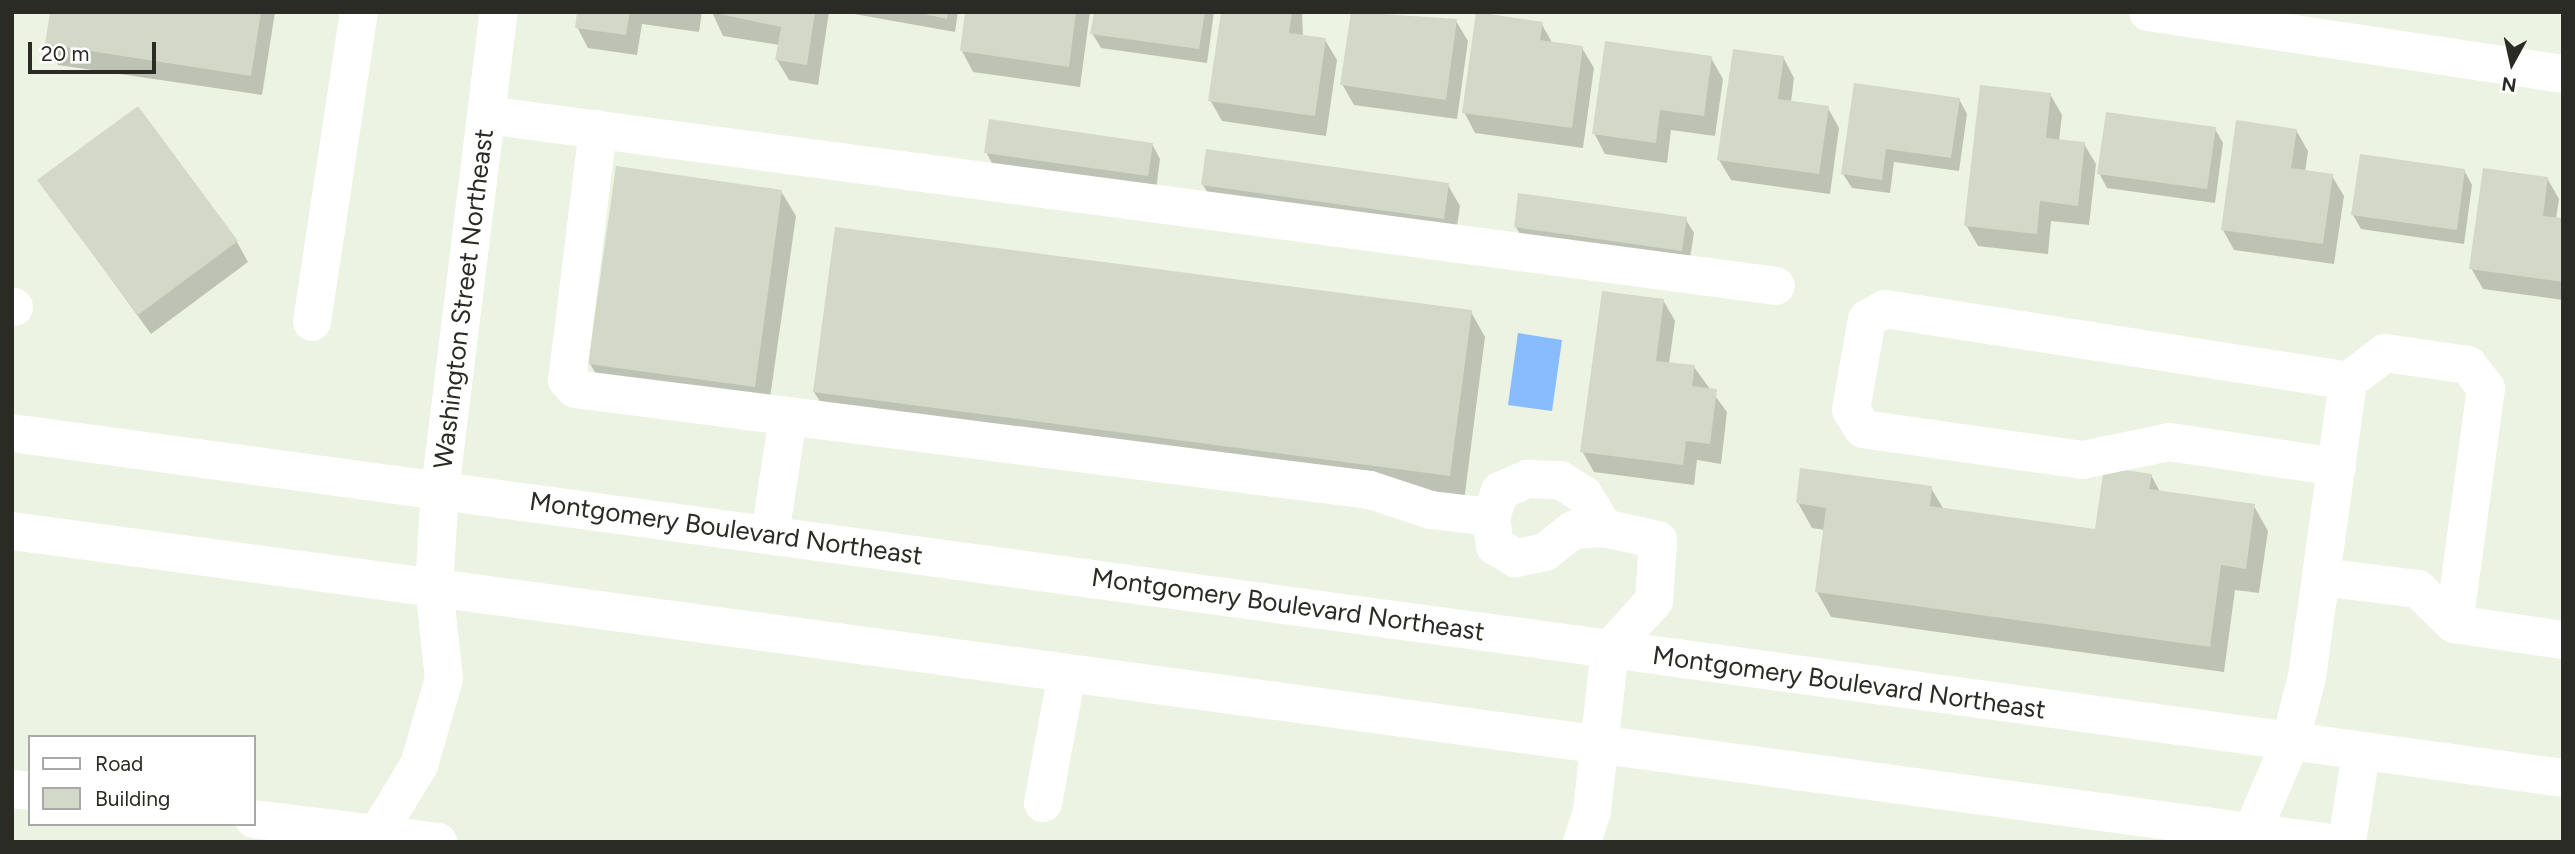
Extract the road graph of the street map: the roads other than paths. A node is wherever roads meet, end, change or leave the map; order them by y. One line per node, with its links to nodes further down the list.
1 (359, 12): 8 (main road)
2 (499, 12): 5 (main road, Washington Street Northeast)
3 (2148, 12): 4 (main road)
4 (2563, 74)
5 (486, 115): 6 (main road); 13 (main road, Washington Street Northeast)
6 (598, 129): 7 (main road); 10 (main road)
7 (1776, 286)
8 (312, 322)
9 (2348, 381): 12 (main road); 12 (main road); 20 (main road)
10 (788, 417): 14 (main road); 17 (main road)
11 (12, 433): 13 (main road, Montgomery Boulevard Northeast)
12 (2337, 467): 18 (main road)
13 (440, 490): 17 (main road, Montgomery Boulevard Northeast); 19 (main road, Washington Street Northeast)
14 (1491, 517): 15 (main road); 15 (main road)
15 (1604, 528): 22 (main road)
16 (12, 531): 19 (main road)
17 (770, 535): 22 (main road, Montgomery Boulevard Northeast)
18 (2321, 577): 20 (main road); 24 (main road)
19 (433, 587): 23 (main road); 30 (main road, Washington Street Northeast)
20 (2454, 624): 21 (main road)
21 (2563, 640)
22 (1610, 649): 24 (main road, Montgomery Boulevard Northeast); 25 (main road)
23 (1067, 673): 25 (main road); 28 (main road)
24 (2290, 743): 26 (main road, Montgomery Boulevard Northeast); 31 (main road)
25 (1597, 745): 31 (main road); 33 (main road)
26 (2361, 753): 27 (main road, Montgomery Boulevard Northeast); 35 (main road)
27 (2563, 778)
28 (1043, 803)
29 (256, 819): 30 (main road)
30 (376, 838): 32 (main road)
31 (2249, 838): 34 (main road)
32 (439, 842)
33 (1582, 842)
34 (2325, 842)
35 (2347, 842)

